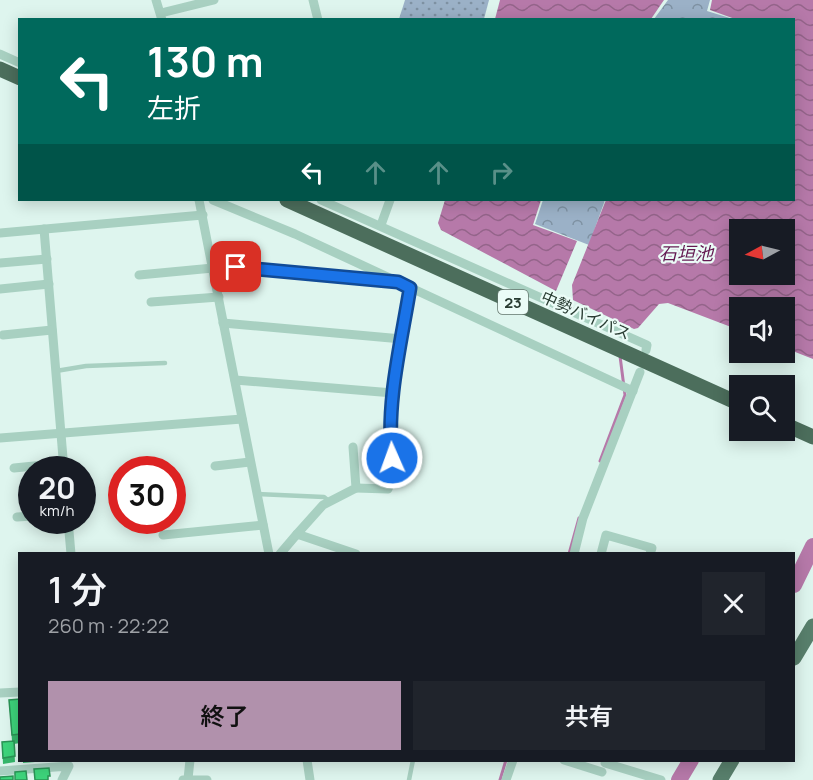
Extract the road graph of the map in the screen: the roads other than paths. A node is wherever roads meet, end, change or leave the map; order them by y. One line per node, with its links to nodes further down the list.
1 (156, 0): 4 (street)
2 (214, 0): 4 (street)
3 (313, 0): 5 (street)
4 (162, 16)
5 (318, 18)
6 (0, 54): 7 (street)
7 (18, 62)
8 (0, 69): 9 (highway)
9 (18, 77)
10 (200, 201): 15 (street)
11 (215, 201): 23 (street)
12 (289, 201): 40 (highway, 中勢バイパス / 23)
13 (328, 201): 16 (street)
14 (390, 201): 16 (street)
15 (202, 215): 17 (street); 21 (street)
16 (381, 225): 33 (street)
17 (44, 229): 18 (street); 19 (street)
18 (0, 233)
19 (47, 259): 20 (street); 24 (street)
20 (0, 263)
21 (213, 267): 22 (street); 23 (street); 27 (street)
22 (139, 275)
23 (398, 282): 25 (street)
24 (49, 284): 26 (street); 30 (street)
25 (410, 288): 32 (street); 38 (street)
26 (0, 289)
27 (219, 297): 28 (street); 29 (street)
28 (152, 302)
29 (223, 323): 32 (street); 37 (street)
30 (52, 330): 31 (street); 35 (street)
31 (3, 336)
32 (402, 339): 39 (street)
33 (646, 350)
34 (165, 363): 35 (lane)
35 (56, 371): 43 (street)
36 (640, 372): 38 (street)
37 (235, 380): 39 (street); 41 (street)
38 (633, 391): 63 (street)
39 (393, 393): 52 (street)
40 (729, 399)
41 (242, 419): 43 (street); 48 (street)
42 (795, 429): 44 (highway)
43 (62, 434): 45 (street); 47 (street)
44 (813, 437)
45 (0, 438)
46 (353, 447): 52 (street)
47 (63, 456)
48 (250, 462): 49 (street); 53 (street)
49 (215, 466)
50 (14, 468): 51 (street)
51 (18, 468)
52 (356, 488): 54 (street)
53 (257, 494): 54 (lane); 55 (street)
54 (330, 502): 57 (street)
55 (263, 525): 58 (street); 60 (street)
56 (69, 534): 59 (street)
57 (297, 534): 61 (street); 62 (street)
58 (163, 535)
59 (71, 552)
60 (269, 552)
61 (282, 552)
62 (350, 552)
63 (574, 552)
64 (602, 552): 65 (street)
65 (651, 552)
66 (813, 627): 67 (main road)
67 (795, 656)
68 (18, 692): 69 (street)
69 (0, 693)
70 (190, 762): 78 (street)
71 (307, 762): 82 (street)
72 (413, 762): 83 (lane)
73 (512, 762): 84 (street)
74 (573, 762): 76 (street)
75 (731, 762): 86 (main road)
76 (603, 769): 85 (street)
77 (0, 771): 79 (street)
78 (188, 779): 80 (street); 81 (street)
79 (62, 780)
80 (183, 780)
81 (207, 780)
82 (310, 780)
83 (409, 780)
84 (506, 780)
85 (662, 780)
86 (720, 780)

